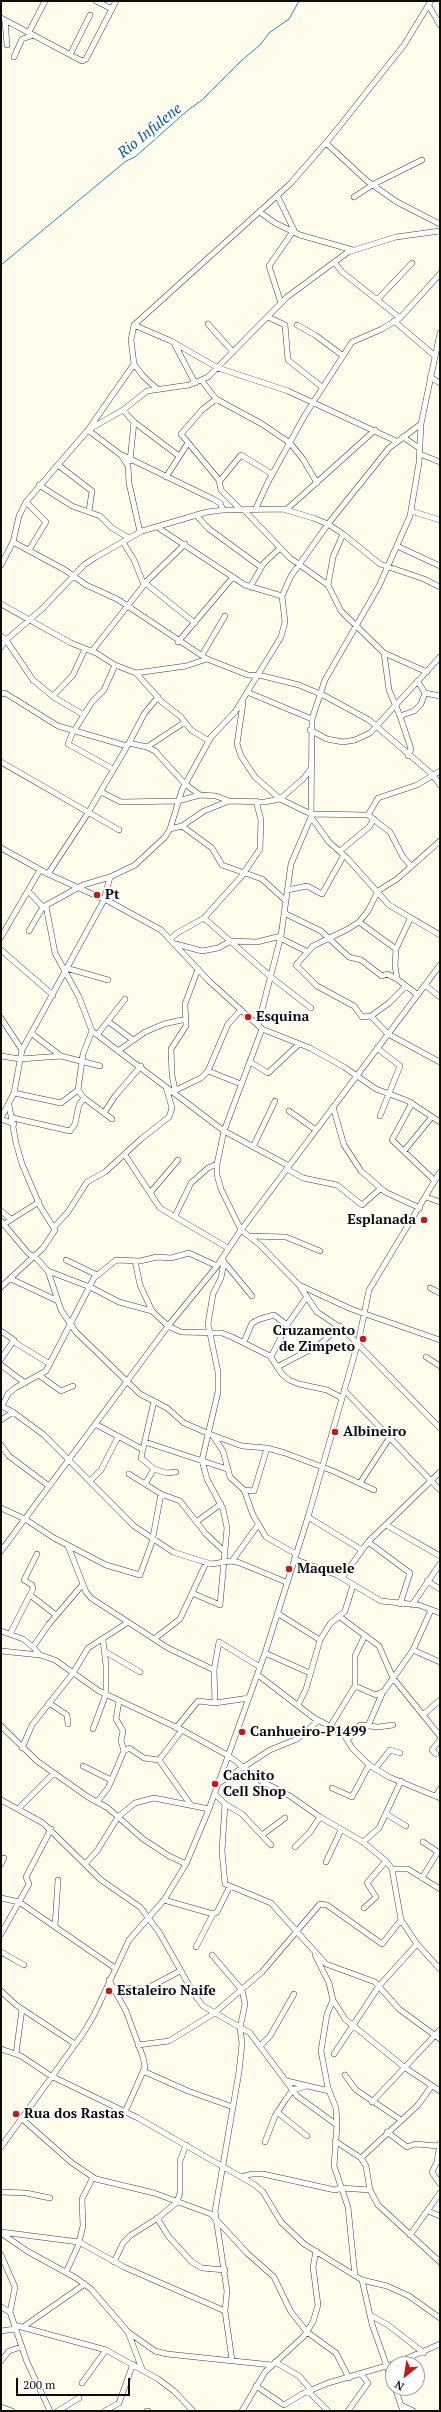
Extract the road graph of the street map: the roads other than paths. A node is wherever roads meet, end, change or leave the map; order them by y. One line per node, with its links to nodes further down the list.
1 (45, 1): 9 (street)
2 (96, 1): 5 (street)
3 (116, 1): 5 (street)
4 (430, 4): 8 (street); 13 (street)
5 (112, 10): 11 (street)
6 (90, 15): 11 (street)
7 (3, 19): 9 (street); 10 (street)
8 (440, 25)
9 (31, 34): 11 (street); 12 (street)
10 (7, 45)
11 (71, 54)
12 (14, 56)
13 (326, 143): 15 (street); 16 (street)
14 (422, 160): 15 (street)
15 (374, 184): 17 (street); 19 (street)
16 (278, 197): 18 (street); 21 (street)
17 (354, 197)
18 (261, 213): 21 (street); 32 (street)
19 (440, 224)
20 (440, 231): 22 (street)
21 (294, 232): 22 (street); 27 (street)
22 (353, 250): 23 (street)
23 (335, 262): 26 (street); 27 (street)
24 (412, 263): 26 (street)
25 (440, 274): 29 (street)
26 (378, 299): 29 (street)
27 (281, 303): 28 (street)
28 (268, 317): 36 (street); 45 (street)
29 (400, 318): 30 (street)
30 (394, 321): 37 (street); 38 (street)
31 (208, 324): 36 (street)
32 (134, 325): 35 (street); 39 (street)
33 (298, 325): 37 (street)
34 (440, 333): 38 (street)
35 (175, 344): 40 (street); 43 (street)
36 (233, 352): 40 (street)
37 (342, 355): 45 (street)
38 (435, 356): 41 (street)
39 (134, 364): 46 (street); 52 (street)
40 (218, 368): 42 (street); 48 (street)
41 (430, 377): 44 (street); 51 (street)
42 (202, 381): 43 (street); 47 (street)
43 (195, 383): 46 (street)
44 (440, 384)
45 (322, 387): 48 (street)
46 (157, 389): 49 (street)
47 (216, 399): 56 (street); 57 (street)
48 (313, 402): 53 (street); 57 (street)
49 (123, 410): 50 (street); 52 (street)
50 (134, 422): 60 (street); 61 (street)
51 (421, 424): 54 (street); 58 (street)
52 (88, 430): 59 (street); 63 (street)
53 (375, 430): 55 (street); 68 (street)
54 (403, 437): 55 (street); 58 (street)
55 (396, 441): 79 (street)
56 (188, 443): 60 (street); 67 (street)
57 (290, 443): 65 (street); 68 (street)
58 (420, 451): 62 (street); 76 (street)
59 (121, 455): 61 (street); 64 (street)
60 (179, 456): 66 (street)
61 (131, 458): 64 (street); 66 (street)
62 (440, 462)
63 (58, 465): 69 (street); 75 (street)
64 (128, 466): 81 (street)
65 (272, 474): 67 (street); 71 (street)
66 (166, 477): 72 (street)
67 (219, 482): 73 (street)
68 (317, 483): 74 (street)
69 (39, 485): 70 (street); 75 (street)
70 (26, 502): 84 (street); 89 (street)
71 (256, 508): 73 (street); 74 (street)
72 (223, 510): 73 (street); 77 (street)
73 (242, 510): 88 (street)
74 (286, 510): 79 (street)
75 (89, 511): 83 (street)
76 (411, 511): 78 (street); 87 (street)
77 (196, 515): 80 (street); 93 (street)
78 (440, 520)
79 (328, 524): 82 (street); 90 (street)
80 (157, 527): 81 (street); 86 (street)
81 (140, 532): 83 (street)
82 (343, 534): 94 (street); 98 (street)
83 (130, 538): 85 (street)
84 (13, 542): 89 (street); 91 (street)
85 (123, 542): 95 (street); 97 (street)
86 (185, 544): 96 (street); 97 (street)
87 (397, 546): 92 (street); 94 (street)
88 (280, 548): 90 (street); 93 (street)
89 (29, 550): 95 (street)
90 (298, 564): 98 (street); 101 (street)
91 (1, 565)
92 (440, 566)
93 (261, 567): 99 (street)
94 (389, 567): 100 (street); 107 (street)
95 (74, 575): 103 (street); 105 (street)
96 (232, 577): 99 (street); 106 (street)
97 (145, 583): 103 (street); 106 (street)
98 (328, 584): 107 (street)
99 (250, 587): 101 (street)
100 (440, 587)
101 (282, 596): 121 (street)
102 (1, 604): 105 (street)
103 (127, 606): 110 (street); 113 (street)
104 (225, 616): 115 (street)
105 (29, 620): 109 (street); 112 (street)
106 (196, 622): 110 (street)
107 (356, 627): 114 (street); 126 (street)
108 (1, 636): 109 (street)
109 (6, 640): 111 (street); 127 (street)
110 (178, 642): 115 (street)
111 (1, 647)
112 (85, 649): 113 (street); 127 (street)
113 (92, 651): 118 (street)
114 (384, 653): 119 (street); 131 (street)
115 (202, 655): 117 (street)
116 (440, 657): 119 (street)
117 (207, 659): 120 (street); 121 (street)
118 (115, 664): 120 (street); 132 (street)
119 (427, 672): 122 (street)
120 (136, 673): 129 (street)
121 (256, 676): 123 (street); 126 (street)
122 (418, 682): 124 (street); 131 (street)
123 (247, 692): 130 (street); 134 (street)
124 (425, 692): 128 (street); 133 (street)
125 (1, 694): 138 (street)
126 (320, 694): 134 (street); 136 (street)
127 (53, 696): 132 (street)
128 (440, 696)
129 (158, 697): 135 (street); 140 (street)
130 (244, 698): 139 (street); 152 (street)
131 (395, 706): 133 (street); 136 (street)
132 (84, 715): 138 (street)
133 (400, 716): 142 (street)
134 (312, 719): 137 (street)
135 (185, 722): 139 (street); 141 (street)
136 (377, 726): 137 (street); 142 (street)
137 (310, 730): 145 (street)
138 (74, 731): 140 (street); 144 (street)
139 (209, 740): 148 (street)
140 (128, 744): 141 (street); 144 (street)
141 (147, 747): 148 (street)
142 (408, 756): 147 (street)
143 (1, 762): 156 (street)
144 (113, 769): 150 (street)
145 (310, 770): 152 (street); 158 (street)
146 (440, 771): 147 (street)
147 (433, 775): 149 (street); 157 (street)
148 (185, 784): 151 (street); 153 (street)
149 (440, 785)
150 (101, 792): 153 (street); 156 (street)
151 (200, 795): 153 (street); 154 (street)
152 (280, 800): 155 (street); 158 (street)
153 (178, 801): 161 (street)
154 (228, 801): 155 (street); 160 (street)
155 (256, 801): 169 (street)
156 (88, 812): 162 (street); 170 (street)
157 (368, 815): 158 (street); 159 (street)
158 (311, 816): 165 (street); 173 (street)
159 (374, 819): 165 (street); 167 (street)
160 (182, 826): 161 (street); 169 (street)
161 (170, 829): 171 (street)
162 (119, 830)
163 (440, 840): 167 (street)
164 (1, 848): 168 (street)
165 (340, 851): 166 (street)
166 (344, 855): 173 (street); 175 (street)
167 (411, 866): 175 (street)
168 (40, 870): 170 (street); 174 (street)
169 (244, 872): 177 (street); 180 (street)
170 (48, 874): 172 (street)
171 (110, 877): 172 (street); 176 (street)
172 (78, 888): 176 (street); 178 (street)
173 (287, 890): 177 (street)
174 (28, 891): 178 (street); 185 (street)
175 (378, 891): 181 (street); 182 (street)
176 (104, 900): 188 (street); 195 (street)
177 (285, 900): 179 (street)
178 (45, 906): 183 (street); 195 (street)
179 (284, 913): 186 (street); 187 (street)
180 (204, 918): 188 (street); 189 (street)
181 (410, 919): 184 (street); 191 (street)
182 (359, 922): 187 (street); 191 (street)
183 (29, 931)
184 (440, 935)
185 (1, 937)
186 (280, 937): 189 (street); 193 (street); 197 (street)
187 (329, 937): 193 (street); 198 (street)
188 (170, 939): 190 (street)
189 (231, 941): 190 (street); 197 (street)
190 (175, 944): 196 (street)
191 (396, 949): 198 (street)
192 (1, 950): 202 (street)
193 (306, 951): 208 (street)
194 (439, 968): 200 (street)
195 (65, 969): 199 (street); 202 (street); 213 (street)
196 (198, 969): 207 (street); 210 (street)
197 (271, 977): 206 (street); 212 (street)
198 (397, 979): 201 (street)
199 (108, 980)
200 (425, 985): 203 (street); 204 (street)
201 (405, 987): 203 (street); 208 (street)
202 (53, 995): 214 (street)
203 (418, 995): 215 (street)
204 (440, 997)
205 (125, 999): 211 (street)
206 (311, 1008)
207 (241, 1010): 212 (street); 230 (street)
208 (371, 1016): 215 (street)
209 (1, 1018): 220 (street)
210 (186, 1019): 217 (street); 235 (street)
211 (108, 1022): 216 (street); 217 (street)
212 (260, 1027): 218 (street); 226 (street)
213 (92, 1031): 216 (street); 225 (street)
214 (31, 1033): 220 (street); 223 (street)
215 (388, 1034): 219 (street); 227 (street)
216 (97, 1035): 221 (street)
217 (133, 1040): 221 (street)
218 (298, 1044): 226 (street); 231 (street)
219 (377, 1048): 231 (street); 237 (street)
220 (22, 1050): 224 (street)
221 (118, 1051): 229 (street)
222 (1, 1056): 224 (street)
223 (61, 1056): 224 (street); 225 (street)
224 (20, 1060): 236 (street)
225 (81, 1061): 228 (street); 234 (street)
226 (250, 1062): 232 (street)
227 (440, 1062)
228 (100, 1066)
229 (141, 1066): 233 (street); 244 (street)
230 (208, 1071): 232 (street); 235 (street)
231 (357, 1075): 237 (street); 242 (street)
232 (241, 1084): 253 (street)
233 (165, 1086): 235 (street); 256 (street)
234 (78, 1090): 236 (street); 238 (street)
235 (175, 1091): 253 (street)
236 (14, 1093): 241 (street)
237 (390, 1094): 240 (street); 245 (street)
238 (84, 1098): 244 (street); 246 (street)
239 (275, 1101): 254 (street)
240 (412, 1103): 247 (street); 255 (street)
241 (9, 1105): 246 (street); 248 (street)
242 (333, 1107): 252 (street); 262 (street)
243 (289, 1112): 252 (street)
244 (104, 1113): 249 (street)
245 (380, 1116)
246 (13, 1118): 251 (street)
247 (431, 1118): 250 (street); 255 (street)
248 (1, 1119): 251 (street)
249 (112, 1119)
250 (440, 1122)
251 (14, 1124): 265 (street)
252 (316, 1130): 259 (street)
253 (224, 1131): 254 (street); 258 (street)
254 (253, 1147): 259 (street)
255 (404, 1151): 261 (street)
256 (125, 1155): 263 (street); 272 (street)
257 (178, 1160): 263 (street)
258 (217, 1164): 269 (street); 273 (street)
259 (288, 1168): 262 (street); 273 (street)
260 (440, 1172): 261 (street)
261 (435, 1181): 264 (street)
262 (380, 1188): 267 (street)
263 (150, 1193): 269 (street)
264 (426, 1197): 266 (street); 267 (street)
265 (39, 1202): 270 (street); 272 (street)
266 (440, 1202)
267 (420, 1208): 294 (street)
268 (1, 1211): 270 (street)
269 (175, 1216): 275 (street)
270 (11, 1219): 271 (street)
271 (2, 1225): 277 (street)
272 (54, 1227): 277 (street)
273 (241, 1230): 274 (street); 275 (street)
274 (249, 1236): 276 (street); 285 (street)
275 (228, 1248): 279 (street)
276 (320, 1251)
277 (33, 1256): 282 (street); 284 (street)
278 (66, 1260): 283 (street)
279 (223, 1260): 281 (street); 290 (street); 300 (street)
280 (135, 1261): 281 (street); 283 (street); 293 (street)
281 (217, 1266): 297 (street)
282 (48, 1271): 287 (street); 292 (street)
283 (96, 1275): 287 (street)
284 (11, 1279): 286 (street); 292 (street)
285 (299, 1285): 291 (street); 294 (street)
286 (1, 1287)
287 (90, 1287): 293 (street); 296 (street)
288 (430, 1288): 289 (street)
289 (440, 1293)
290 (252, 1296)
291 (306, 1298): 295 (street); 298 (street)
292 (58, 1301): 296 (street)
293 (152, 1311): 297 (street)
294 (365, 1313): 301 (street); 304 (street)
295 (287, 1324): 303 (street); 305 (street)
296 (70, 1326): 308 (street); 314 (street)
297 (168, 1326): 300 (street); 314 (street)
298 (340, 1326): 304 (street); 311 (street)
299 (1, 1331): 302 (street)
300 (211, 1334): 303 (street); 324 (street)
301 (440, 1340)
302 (14, 1342): 307 (street); 308 (street)
303 (244, 1342): 305 (street)
304 (358, 1344): 316 (street); 323 (street)
305 (271, 1357): 311 (street)
306 (426, 1357): 310 (street)
307 (1, 1359)
308 (50, 1364): 312 (street)
309 (1, 1365): 313 (street)
310 (440, 1366)
311 (277, 1368): 317 (street)
312 (40, 1376): 313 (street); 315 (street)
313 (25, 1383): 319 (street)
314 (128, 1383): 318 (street); 322 (street)
315 (73, 1386)
316 (344, 1390): 317 (street); 327 (street)
317 (342, 1398): 334 (street)
318 (154, 1402): 324 (street); 328 (street)
319 (2, 1406): 320 (street)
320 (13, 1412): 321 (street); 333 (street)
321 (1, 1420)
322 (96, 1425): 326 (street); 333 (street)
323 (440, 1428)
324 (207, 1432): 325 (street); 332 (street)
325 (212, 1435): 330 (street); 336 (street)
326 (118, 1437): 331 (street); 340 (street)
327 (390, 1437): 341 (street); 342 (street)
328 (145, 1442): 331 (street); 332 (street)
329 (1, 1445): 344 (street)
330 (267, 1448): 334 (street); 345 (street)
331 (142, 1450): 335 (street)
332 (202, 1460): 336 (street); 349 (street)
333 (69, 1461): 340 (street); 344 (street)
334 (322, 1467): 342 (street); 351 (street)
335 (154, 1469): 337 (street); 343 (street)
336 (227, 1469): 345 (street)
337 (176, 1472)
338 (440, 1472): 341 (street)
339 (128, 1474): 343 (street)
340 (90, 1481): 356 (street)
341 (432, 1481): 347 (street); 354 (street)
342 (360, 1483): 346 (street)
343 (145, 1484): 348 (street)
344 (49, 1486): 352 (street)
345 (244, 1490): 355 (street)
346 (374, 1490)
347 (440, 1490)
348 (161, 1494): 353 (street); 356 (street)
349 (221, 1504): 353 (street); 361 (street)
350 (1, 1508): 352 (street)
351 (308, 1517): 360 (street); 363 (street)
352 (25, 1519): 358 (street); 359 (street)
353 (196, 1522): 361 (street)
354 (386, 1525): 357 (street); 364 (street)
355 (258, 1526): 363 (street); 365 (street)
356 (153, 1537): 358 (street); 366 (street)
357 (368, 1542): 360 (street); 377 (street)
358 (68, 1546): 372 (street)
359 (1, 1550)
360 (362, 1550): 369 (street)
361 (225, 1552): 367 (street)
362 (37, 1554): 376 (street)
363 (295, 1557): 369 (street); 371 (street)
364 (440, 1557)
365 (232, 1562): 367 (street); 371 (street)
366 (206, 1563): 367 (street); 375 (street)
367 (224, 1563): 375 (street)
368 (440, 1564): 370 (street)
369 (342, 1578): 373 (street)
370 (427, 1581): 374 (street); 378 (street)
371 (286, 1582): 380 (street)
372 (83, 1584): 382 (street); 384 (street)
373 (353, 1585): 377 (street); 383 (street)
374 (440, 1590)
375 (192, 1593): 388 (street)
376 (30, 1595): 382 (street); 386 (street)
377 (400, 1604): 378 (street)
378 (412, 1604): 379 (street)
379 (431, 1610): 381 (street); 392 (street)
380 (277, 1613): 390 (street); 395 (street)
381 (440, 1613)
382 (56, 1615): 391 (street)
383 (340, 1617): 387 (street); 390 (street)
384 (127, 1623): 388 (street); 389 (street)
385 (1, 1631): 386 (street)
386 (10, 1634): 391 (street)
387 (366, 1635): 404 (street); 405 (street)
388 (154, 1639): 399 (street)
389 (103, 1640): 394 (street); 401 (street)
390 (320, 1640): 402 (street)
391 (33, 1647): 396 (street)
392 (413, 1650): 397 (street); 404 (street)
393 (1, 1651): 396 (street)
394 (104, 1651): 400 (street); 406 (street)
395 (265, 1653): 398 (street); 402 (street)
396 (40, 1655): 401 (street)
397 (440, 1662)
398 (260, 1667): 399 (street); 403 (street)
399 (214, 1670): 412 (street)
400 (140, 1672)
401 (72, 1673): 406 (street); 411 (street)
402 (310, 1673): 413 (street)
403 (258, 1675): 408 (street); 413 (street)
404 (393, 1678): 407 (street); 414 (street)
405 (355, 1686): 407 (street); 417 (street)
406 (106, 1694): 410 (street); 422 (street)
407 (382, 1694): 420 (street)
408 (250, 1698): 412 (street); 431 (street)
409 (440, 1700): 414 (street)
410 (119, 1701): 421 (street); 428 (street)
411 (49, 1703): 416 (street); 427 (street)
412 (216, 1703): 421 (street)
413 (298, 1705): 415 (street)
414 (424, 1714): 424 (street)
415 (318, 1721): 417 (street); 435 (street)
416 (68, 1724)
417 (331, 1725): 425 (street)
418 (393, 1725): 420 (street)
419 (1, 1726): 427 (street)
420 (368, 1726): 425 (street)
421 (176, 1728): 423 (street)
422 (93, 1729)
423 (182, 1730): 431 (street); 432 (street)
424 (440, 1736)
425 (348, 1740): 433 (street)
426 (440, 1740): 430 (street)
427 (22, 1748): 437 (street)
428 (124, 1751): 432 (street); 438 (street)
429 (400, 1752): 436 (street)
430 (436, 1754)
431 (229, 1756): 435 (street); 440 (street)
432 (159, 1760): 447 (street)
433 (369, 1765): 436 (street); 441 (street)
434 (83, 1766): 438 (street)
435 (244, 1767): 440 (street); 454 (street)
436 (375, 1769): 439 (street)
437 (54, 1773): 446 (street); 449 (street)
438 (111, 1780): 446 (street)
439 (401, 1781): 444 (street); 451 (street)
440 (219, 1783): 443 (street)
441 (332, 1788)
442 (440, 1788): 444 (street)
443 (215, 1794): 448 (street); 450 (street)
444 (438, 1797)
445 (1, 1800): 449 (street)
446 (97, 1802): 452 (street)
447 (190, 1804): 450 (street); 452 (street)
448 (225, 1804): 458 (street); 472 (street)
449 (18, 1809): 456 (street)
450 (209, 1809): 468 (street)
451 (386, 1814): 455 (street); 459 (street)
452 (118, 1817): 467 (street); 468 (street)
453 (285, 1818): 458 (street)
454 (320, 1818): 457 (street); 462 (street)
455 (406, 1826)
456 (51, 1830): 467 (street); 476 (street)
457 (341, 1830): 459 (street); 465 (street)
458 (262, 1835): 461 (street)
459 (363, 1842): 464 (street)
460 (423, 1842): 470 (street)
461 (271, 1844)
462 (295, 1847)
463 (4, 1858): 466 (street)
464 (386, 1861): 469 (street); 477 (street)
465 (326, 1862)
466 (1, 1864)
467 (85, 1864): 479 (street)
468 (186, 1864): 475 (street)
469 (392, 1869): 470 (street); 480 (street)
470 (422, 1878): 473 (street)
471 (58, 1880): 481 (street)
472 (230, 1886): 478 (street); 482 (street)
473 (440, 1889)
474 (1, 1898): 476 (street)
475 (164, 1900): 478 (street); 479 (street)
476 (19, 1902): 481 (street); 483 (street)
477 (364, 1908)
478 (213, 1914): 485 (street)
479 (148, 1917): 490 (street); 492 (street)
480 (401, 1920): 482 (street); 484 (street)
481 (55, 1926): 490 (street)
482 (296, 1931): 486 (street); 496 (street)
483 (1, 1934)
484 (417, 1944): 491 (street); 494 (street)
485 (196, 1947)
486 (313, 1951): 494 (street); 499 (street)
487 (1, 1952): 489 (street)
488 (212, 1955): 496 (street)
489 (24, 1965)
490 (115, 1968): 493 (street)
491 (440, 1970)
492 (180, 1971): 495 (street); 501 (street)
493 (109, 1980): 495 (street); 507 (street)
494 (379, 1986): 502 (street); 505 (street)
495 (113, 1988): 508 (street)
496 (242, 1990): 501 (street); 503 (street)
497 (1, 1991): 500 (street)
498 (294, 1994): 509 (street)
499 (333, 2000): 502 (street); 521 (street)
500 (22, 2009): 507 (street); 511 (street)
501 (213, 2014): 503 (street); 508 (street)
502 (352, 2026): 512 (street); 513 (street)
503 (240, 2028): 509 (street); 524 (street)
504 (440, 2030): 505 (street)
505 (434, 2035): 506 (street); 513 (street)
506 (440, 2039)
507 (75, 2044): 516 (street)
508 (138, 2045): 514 (street)
509 (261, 2045): 517 (street)
510 (1, 2049): 511 (street)
511 (16, 2054): 516 (street)
512 (334, 2054)
513 (404, 2067): 519 (street); 523 (street)
514 (143, 2071): 524 (street); 525 (street)
515 (345, 2075): 523 (street)
516 (51, 2076): 525 (street); 527 (street)
517 (287, 2081): 518 (street); 520 (street)
518 (306, 2086): 520 (street); 521 (street)
519 (431, 2087): 522 (street); 528 (street)
520 (293, 2090): 526 (street); 529 (street)
521 (329, 2091): 529 (street)
522 (440, 2091)
523 (372, 2102): 528 (street)
524 (233, 2106): 538 (street)
525 (125, 2112): 534 (street)
526 (277, 2112): 531 (street); 533 (street)
527 (21, 2118): 536 (street); 539 (street)
528 (401, 2120): 530 (street)
529 (337, 2125): 532 (street)
530 (388, 2132): 535 (street); 537 (street)
531 (307, 2136)
532 (335, 2141): 537 (street); 542 (street)
533 (265, 2142)
534 (186, 2145): 538 (street); 547 (street)
535 (439, 2145): 541 (street)
536 (1, 2147)
537 (361, 2158): 543 (street)
538 (222, 2167): 540 (street); 551 (street)
539 (93, 2177): 547 (street); 554 (street)
540 (241, 2177): 542 (street); 555 (street)
541 (440, 2184)
542 (342, 2188): 543 (street); 561 (street)
543 (370, 2190): 553 (street)
544 (1, 2192): 546 (street)
545 (440, 2192): 548 (street)
546 (50, 2198)
547 (177, 2202): 550 (street); 551 (street)
548 (428, 2211): 549 (street); 553 (street)
549 (440, 2216)
550 (157, 2218): 557 (street); 559 (street)
551 (215, 2218): 559 (street); 573 (street)
552 (1, 2233): 554 (street); 560 (street)
553 (410, 2235): 558 (street)
554 (79, 2242): 557 (street); 560 (street)
555 (316, 2251): 561 (street); 573 (street)
556 (1, 2255): 566 (street)
557 (114, 2262): 565 (street)
558 (440, 2262)
559 (225, 2270): 565 (street)
560 (66, 2272): 563 (street)
561 (355, 2276): 562 (street)
562 (362, 2280): 567 (street); 568 (street)
563 (85, 2284): 570 (street); 572 (street)
564 (1, 2307): 566 (street)
565 (225, 2311): 581 (street)
566 (10, 2312): 569 (street)
567 (370, 2315): 579 (street); 583 (street)
568 (440, 2318)
569 (15, 2327): 570 (street); 571 (street); 577 (street)
570 (23, 2327): 578 (street)
571 (1, 2331)
572 (128, 2332): 574 (street); 575 (street)
573 (308, 2332): 585 (street); 588 (street)
574 (138, 2340): 575 (street); 581 (street)
575 (132, 2344): 584 (street)
576 (440, 2344): 579 (street)
577 (21, 2347): 582 (street); 598 (street)
578 (106, 2350): 584 (street); 589 (street)
579 (424, 2352): 580 (street)
580 (414, 2356)
581 (232, 2360): 585 (street)
582 (1, 2361)
583 (385, 2363)
584 (136, 2364): 596 (street); 600 (street)
585 (273, 2364): 590 (street); 591 (street)
586 (385, 2366): 587 (street)
587 (361, 2374): 588 (street); 603 (street)
588 (349, 2378): 591 (street)
589 (82, 2383)
590 (256, 2386): 591 (street); 601 (street)
591 (309, 2391): 602 (street)
592 (398, 2396): 594 (street)
593 (79, 2398): 599 (street)
594 (402, 2405): 604 (street); 605 (street)
595 (2, 2409): 597 (street)
596 (190, 2410)
597 (12, 2411)
598 (50, 2411)
599 (58, 2411)
600 (105, 2411)
601 (242, 2411)
602 (328, 2411)
603 (348, 2411)
604 (403, 2411)
605 (413, 2411)

